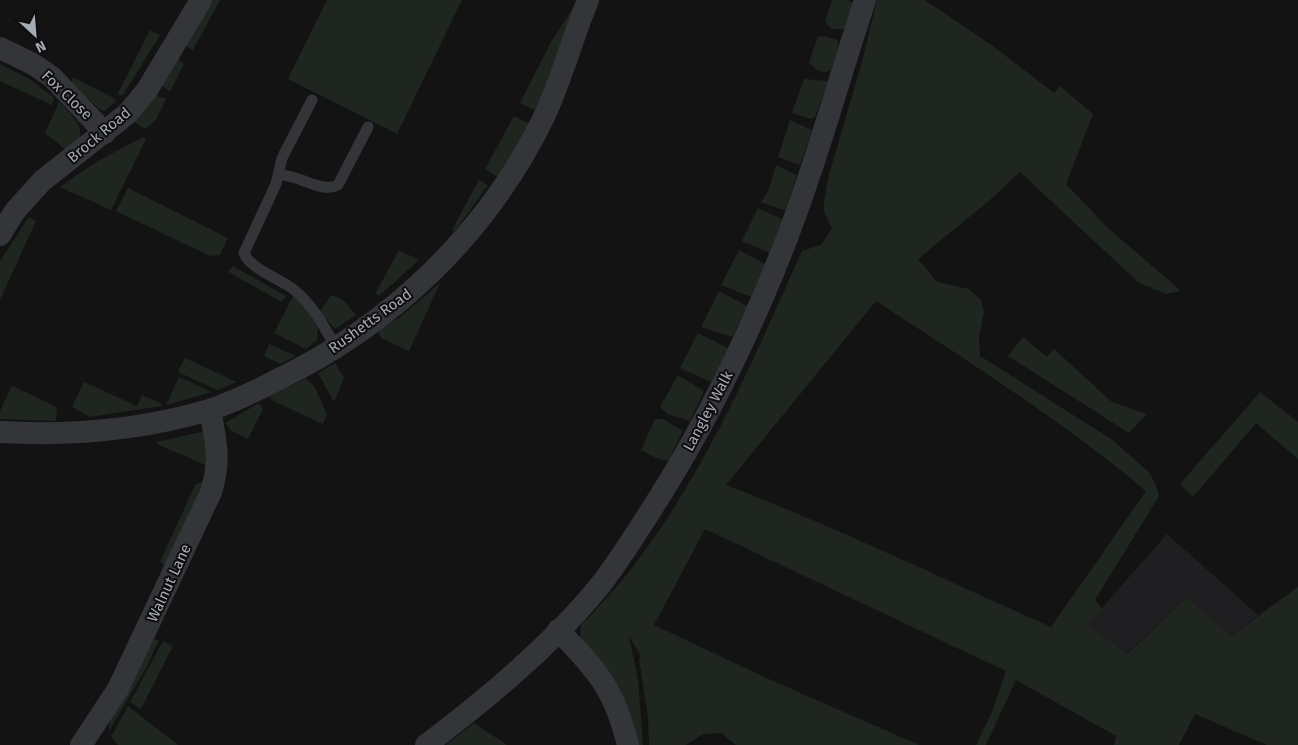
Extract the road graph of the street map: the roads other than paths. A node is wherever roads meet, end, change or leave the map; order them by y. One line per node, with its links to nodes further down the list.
1 (201, 0): 7 (street, Brock Road)
2 (588, 0): 10 (street, Rushetts Road)
3 (864, 0): 13 (street, Langley Walk)
4 (0, 48): 7 (street, Fox Close)
5 (312, 100): 8 (lane)
6 (368, 127): 8 (lane)
7 (105, 132): 9 (street, Brock Road)
8 (279, 174): 10 (lane)
9 (0, 235)
10 (336, 348): 11 (street, Rushetts Road)
11 (210, 410): 12 (street, Rushetts Road); 14 (street, Walnut Lane)
12 (0, 432)
13 (558, 630): 15 (street, Langley Walk); 16 (street)
14 (91, 742)
15 (426, 745)
16 (628, 745)

